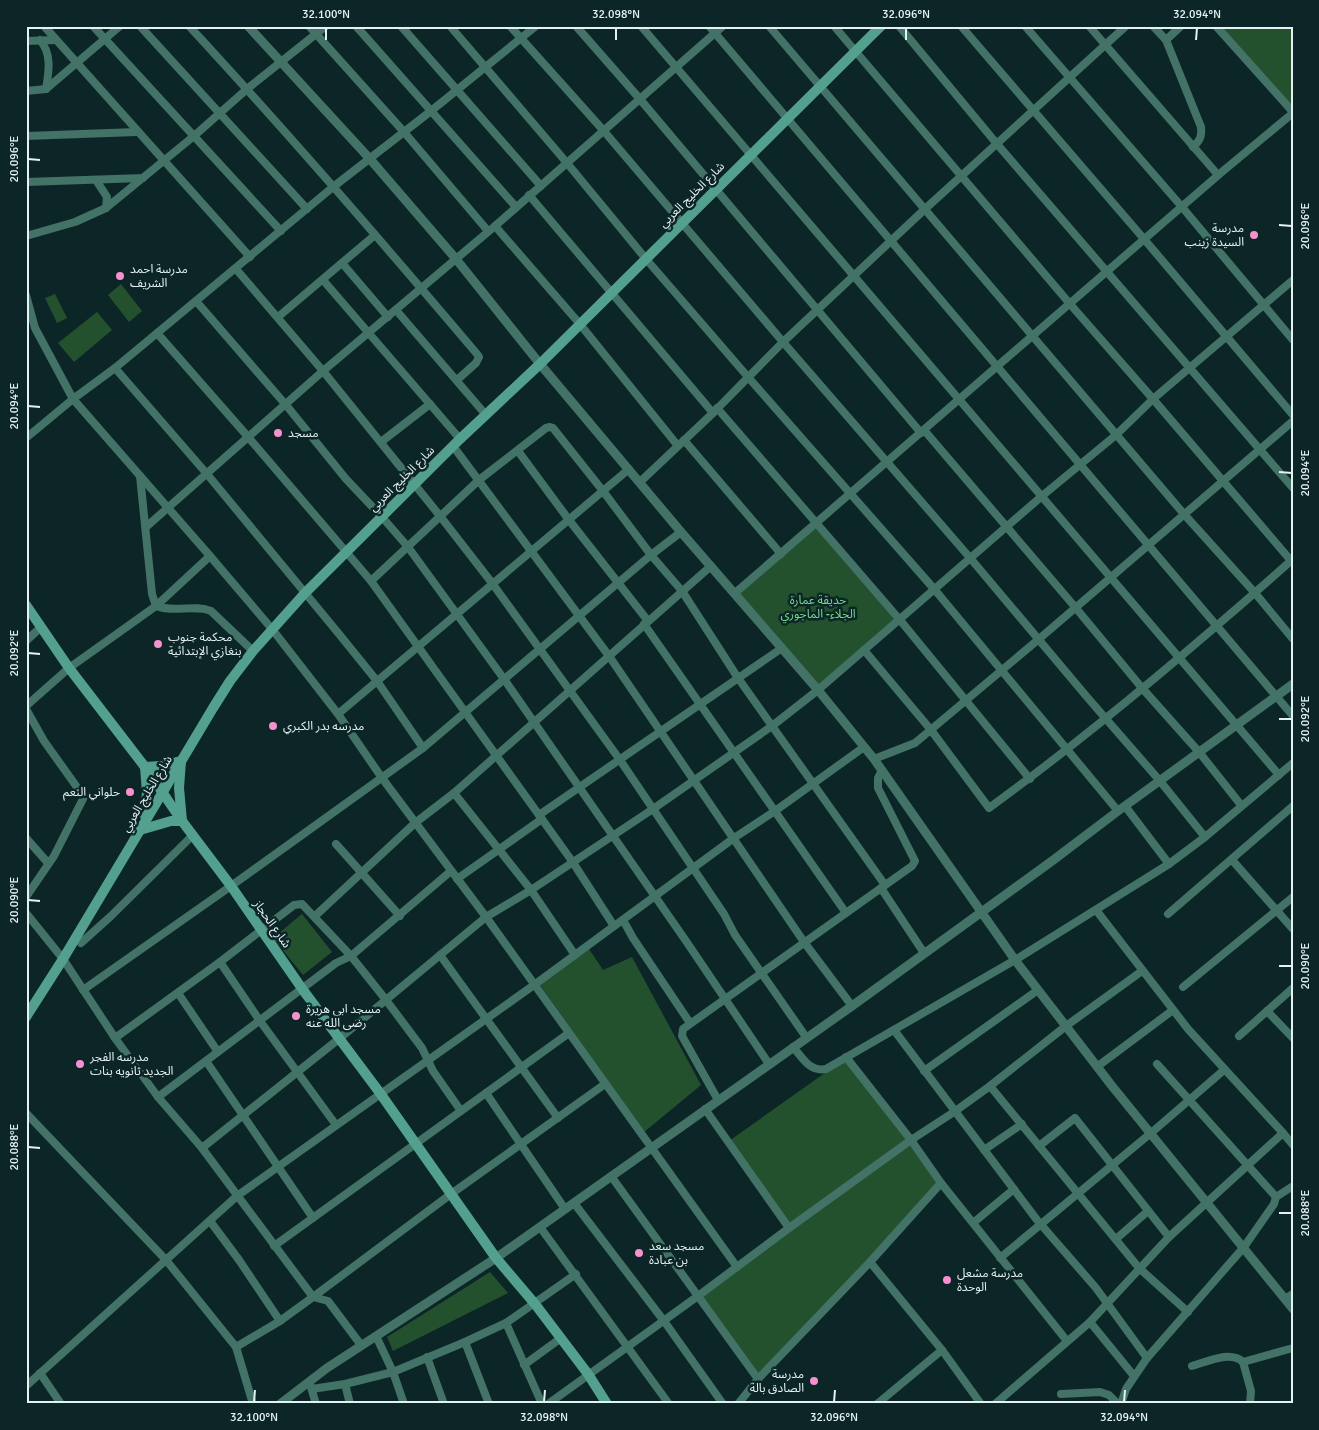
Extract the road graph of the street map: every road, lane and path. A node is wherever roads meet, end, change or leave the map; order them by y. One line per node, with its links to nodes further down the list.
1 (44, 26): 33 (street)
2 (94, 26): 34 (street)
3 (120, 26): 34 (street)
4 (140, 26): 53 (street)
5 (189, 26): 46 (street)
6 (248, 26): 39 (street)
7 (309, 26): 30 (street)
8 (326, 26): 30 (street)
9 (356, 26): 51 (street)
10 (402, 26): 47 (street)
11 (450, 26): 42 (street)
12 (510, 26): 31 (street)
13 (536, 26): 31 (street)
14 (576, 26): 49 (street)
15 (641, 26): 41 (street)
16 (709, 26): 29 (street)
17 (723, 26): 29 (street)
18 (769, 26): 44 (street)
19 (834, 26): 38 (street)
20 (881, 26): 38 (main road, شارع الخليج العربي)
21 (899, 26): 60 (street)
22 (962, 26): 50 (street)
23 (1025, 26): 43 (street)
24 (1089, 26): 37 (street)
25 (1126, 26): 37 (street)
26 (1154, 26): 35 (street)
27 (1182, 26): 35 (street)
28 (1216, 26): 52 (street)
29 (715, 33): 41 (street); 54 (street)
30 (316, 34): 39 (street); 57 (street)
31 (520, 38): 42 (street); 55 (street)
32 (40, 40): 33 (street); 36 (street); 45 (street)
33 (56, 40): 40 (street)
34 (105, 40): 40 (street); 59 (street)
35 (1166, 40): 61 (street)
36 (26, 41)
37 (1104, 45): 43 (street); 61 (street)
38 (856, 52): 44 (main road, شارع الخليج العربي); 67 (street)
39 (280, 62): 46 (street); 63 (street)
40 (77, 64): 45 (street); 56 (street)
41 (675, 67): 49 (street); 62 (street)
42 (484, 68): 47 (street); 65 (street)
43 (1069, 77): 50 (street); 76 (street)
44 (820, 86): 54 (main road, شارع الخليج العربي); 79 (street)
45 (46, 89): 48 (street)
46 (247, 89): 53 (street); 72 (street)
47 (456, 90): 51 (street); 71 (street)
48 (26, 91)
49 (639, 98): 55 (street); 73 (street)
50 (1033, 110): 60 (street); 85 (street)
51 (432, 111): 57 (street); 75 (street)
52 (1293, 112): 66 (street)
53 (220, 113): 59 (street); 78 (street)
54 (787, 119): 62 (main road, شارع الخليج العربي); 86 (street)
55 (603, 130): 65 (street); 80 (street)
56 (137, 132): 58 (street); 64 (street)
57 (404, 132): 63 (street); 81 (street)
58 (26, 136)
59 (194, 136): 64 (street); 82 (street)
60 (997, 144): 67 (street); 92 (street)
61 (1193, 147): 66 (street)
62 (751, 155): 73 (main road, شارع الخليج العربي); 93 (street)
63 (370, 159): 72 (street); 88 (street)
64 (164, 161): 68 (street); 87 (street)
65 (568, 163): 71 (street); 89 (street)
66 (1218, 175): 76 (street)
67 (960, 176): 79 (street); 100 (street)
68 (143, 178): 69 (street); 77 (street)
69 (96, 180): 70 (street); 77 (street)
70 (26, 182)
71 (540, 186): 74 (street)
72 (333, 187): 78 (street); 83 (street)
73 (716, 189): 80 (main road, شارع الخليج العربي); 103 (street)
74 (530, 196): 75 (street); 97 (street)
75 (516, 207): 81 (street)
76 (1182, 207): 85 (street); 101 (street)
77 (106, 208): 84 (street)
78 (307, 209): 82 (street)
79 (925, 209): 86 (street); 109 (street)
80 (682, 224): 89 (main road, شارع الخليج العربي); 112 (street)
81 (491, 229): 88 (street); 106 (street)
82 (280, 231): 87 (street)
83 (375, 235): 90 (street); 96 (street)
84 (26, 236)
85 (1144, 239): 92 (street); 110 (street)
86 (891, 241): 93 (street); 114 (street)
87 (250, 257): 91 (street)
88 (456, 259): 96 (street); 113 (street)
89 (646, 259): 97 (main road, شارع الخليج العربي); 118 (street)
90 (342, 264): 94 (street); 105 (street)
91 (236, 269): 99 (street); 104 (street)
92 (1108, 271): 100 (street); 116 (street)
93 (854, 276): 103 (street); 120 (street)
94 (323, 280): 104 (street); 108 (street)
95 (1293, 280): 101 (street)
96 (422, 289): 102 (street); 119 (street)
97 (612, 292): 106 (main road, شارع الخليج العربي); 125 (street)
98 (26, 295): 121 (street)
99 (196, 301): 107 (street); 124 (street)
100 (1070, 304): 109 (street); 122 (street)
101 (1263, 305): 110 (street); 111 (street)
102 (396, 310): 105 (street); 119 (street)
103 (817, 310): 112 (street); 129 (street)
104 (278, 317): 117 (street)
105 (388, 317): 108 (street)
106 (580, 323): 113 (main road, شارع الخليج العربي); 135 (street)
107 (157, 333): 115 (street); 132 (street)
108 (369, 333): 117 (street); 123 (street)
109 (1033, 335): 114 (street); 130 (street)
110 (1227, 338): 116 (street); 127 (street)
111 (1293, 340)
112 (783, 342): 118 (street); 138 (street)
113 (540, 364): 126 (main road, شارع الخليج العربي); 140 (street)
114 (996, 366): 120 (street); 139 (street)
115 (115, 368): 121 (street); 141 (street)
116 (1190, 368): 122 (street); 136 (street)
117 (323, 372): 124 (street); 133 (street)
118 (748, 377): 125 (street); 149 (street)
119 (456, 380): 126 (street)
120 (959, 398): 129 (street); 150 (street)
121 (73, 399): 131 (street); 142 (street)
122 (1153, 399): 130 (street); 144 (street)
123 (430, 404): 133 (street); 134 (street)
124 (286, 405): 132 (street); 154 (street)
125 (715, 410): 135 (street); 156 (street)
126 (486, 415): 134 (main road, شارع الخليج العربي)
127 (1293, 416)
128 (1293, 421): 136 (street)
129 (922, 432): 138 (street); 157 (street)
130 (1116, 434): 139 (street); 152 (street)
131 (26, 438)
132 (249, 438): 141 (street); 162 (street)
133 (381, 442): 146 (street)
134 (456, 442): 143 (street); 146 (main road, شارع الخليج العربي)
135 (681, 443): 145 (street); 164 (street)
136 (1260, 448): 144 (street); 147 (street)
137 (518, 451): 143 (street); 148 (street); 155 (street)
138 (887, 461): 149 (street); 167 (street)
139 (1080, 464): 150 (street); 160 (street)
140 (630, 469): 145 (street); 148 (street)
141 (207, 474): 151 (street); 176 (street)
142 (140, 476): 151 (street); 158 (street)
143 (479, 480): 153 (street); 163 (street)
144 (1222, 481): 152 (street); 168 (street)
145 (640, 482): 159 (street)
146 (414, 484): 153 (street); 154 (main road, شارع الخليج العربي)
147 (1293, 488)
148 (604, 491): 155 (street); 165 (street)
149 (851, 493): 156 (street); 174 (street)
150 (1042, 496): 157 (street); 170 (street)
151 (169, 508): 158 (street); 166 (street)
152 (1183, 513): 160 (street); 178 (street)
153 (440, 516): 161 (street); 172 (street)
154 (382, 517): 161 (street); 162 (main road, شارع الخليج العربي)
155 (569, 520): 163 (street); 173 (street)
156 (817, 523): 164 (street); 184 (street)
157 (1008, 527): 167 (street); 181 (street)
158 (146, 528): 180 (street)
159 (681, 532): 165 (street); 169 (street)
160 (1148, 546): 170 (street); 186 (street)
161 (408, 547): 171 (street); 182 (street)
162 (346, 552): 171 (street); 176 (main road, شارع الخليج العربي)
163 (532, 552): 172 (street); 183 (street)
164 (780, 554): 177 (street)
165 (651, 555): 173 (street); 175 (street)
166 (210, 556): 180 (street); 188 (street)
167 (971, 559): 174 (street); 190 (street)
168 (1292, 561): 178 (street)
169 (710, 566): 175 (street); 177 (street)
170 (1111, 576): 181 (street); 198 (street)
171 (370, 581): 192 (street)
172 (492, 583): 182 (street); 194 (street)
173 (618, 583): 183 (street); 185 (street)
174 (935, 590): 184 (street); 200 (street)
175 (682, 591): 185 (street); 201 (street)
176 (305, 593): 188 (main road, شارع الخليج العربي); 203 (street)
177 (735, 593): 193 (street)
178 (1254, 593): 186 (street); 189 (street)
179 (26, 605): 187 (main road, شارع الحجاز)
180 (156, 606): 196 (street); 199 (street)
181 (1075, 607): 190 (street); 205 (street)
182 (457, 615): 192 (street); 202 (street)
183 (580, 616): 194 (street); 197 (street)
184 (900, 620): 195 (street); 209 (street)
185 (646, 623): 197 (street); 210 (street)
186 (1216, 627): 198 (street); 208 (street)
187 (40, 628): 191 (street); 199 (main road, شارع الحجاز)
188 (272, 629): 196 (main road, شارع الخليج العربي); 212 (street)
189 (1293, 638)
190 (1039, 639): 200 (street); 215 (street)
191 (26, 641)
192 (419, 647): 203 (street); 213 (street)
193 (782, 648): 201 (street); 207 (street)
194 (540, 649): 202 (street); 206 (street)
195 (864, 650): 207 (street); 219 (street)
196 (253, 651): 228 (main road, شارع الخليج العربي)
197 (609, 656): 206 (street); 220 (street)
198 (1180, 656): 205 (street); 217 (street)
199 (69, 668): 211 (street); 231 (main road, شارع الحجاز)
200 (1002, 670): 209 (street); 223 (street)
201 (738, 678): 210 (street); 218 (street)
202 (504, 679): 213 (street); 216 (street)
203 (377, 681): 212 (street); 222 (street)
204 (1293, 684): 208 (street)
205 (1142, 688): 215 (street); 225 (street)
206 (570, 690): 216 (street); 229 (street)
207 (818, 690): 218 (street); 221 (street)
208 (1276, 696): 214 (street); 217 (street)
209 (966, 700): 219 (street); 235 (street)
210 (701, 705): 220 (street); 224 (street)
211 (26, 708): 261 (street)
212 (338, 714): 234 (street)
213 (465, 714): 222 (street); 226 (street)
214 (1293, 716)
215 (1106, 718): 223 (street); 237 (street)
216 (533, 722): 226 (street); 239 (street)
217 (1237, 725): 225 (street); 233 (street)
218 (772, 726): 224 (street); 238 (street)
219 (930, 730): 227 (street); 235 (street)
220 (660, 732): 229 (street); 236 (street)
221 (864, 747): 227 (street); 238 (street)
222 (423, 748): 234 (street)
223 (1068, 749): 235 (street); 245 (street)
224 (734, 752): 236 (street); 246 (street)
225 (1199, 752): 237 (street); 242 (street)
226 (495, 756): 241 (street); 247 (street)
227 (874, 759): 232 (street)
228 (181, 760): 231 (main road); 240 (main road, شارع الخليج العربي); 249 (main road)
229 (620, 760): 239 (street); 244 (street)
230 (1293, 763): 233 (street)
231 (144, 767): 240 (main road, شارع الحجاز); 248 (main road)
232 (882, 770): 268 (street); 277 (street)
233 (1279, 774): 242 (street)
234 (382, 778): 250 (street); 267 (street)
235 (1030, 779)
236 (694, 780): 244 (street); 256 (street)
237 (1160, 781): 245 (street); 254 (street)
238 (813, 784): 246 (street); 268 (street)
239 (580, 788): 247 (street); 253 (street)
240 (162, 791): 248 (main road, شارع الخليج العربي); 249 (main road, شارع الحجاز)
241 (454, 793): 250 (street); 258 (street)
242 (1241, 806): 254 (street)
243 (1293, 806): 259 (street)
244 (653, 809): 253 (street); 263 (street)
245 (1122, 809): 262 (street); 277 (street)
246 (775, 811): 256 (street); 276 (street)
247 (540, 817): 258 (street); 260 (street)
248 (145, 820): 251 (main road, شارع الخليج العربي)
249 (182, 821): 251 (main road); 252 (main road, شارع الحجاز)
250 (415, 824): 264 (street); 265 (street)
251 (140, 830): 292 (main road, شارع الخليج العربي)
252 (193, 835): 267 (main road, شارع الحجاز); 287 (street)
253 (612, 835): 260 (street); 271 (street)
254 (1205, 837): 262 (street)
255 (26, 838): 261 (street)
256 (734, 838): 263 (street); 286 (street)
257 (336, 844): 265 (street)
258 (499, 849): 266 (street); 269 (street)
259 (1232, 860): 274 (street); 278 (street)
260 (572, 861): 269 (street); 283 (street)
261 (48, 864): 270 (street)
262 (1169, 864): 273 (street)
263 (693, 870): 271 (street); 296 (street)
264 (451, 871): 266 (street); 280 (street)
265 (362, 872): 279 (street); 280 (street)
266 (457, 879): 281 (street)
267 (231, 886): 285 (main road, شارع الحجاز); 300 (street)
268 (883, 886): 276 (street); 288 (street)
269 (531, 890): 281 (street); 290 (street)
270 (26, 897)
271 (655, 897): 282 (street); 305 (street)
272 (1293, 897): 274 (street)
273 (1096, 910): 293 (street); 295 (street)
274 (1276, 911): 284 (street); 298 (street)
275 (26, 913): 292 (street)
276 (846, 913): 286 (street)
277 (981, 913): 288 (street); 293 (street)
278 (1168, 914)
279 (315, 916): 285 (street); 291 (street)
280 (400, 916): 291 (street)
281 (486, 917): 289 (street); 297 (street)
282 (623, 920): 283 (street); 312 (street)
283 (614, 926): 290 (street)
284 (1293, 929)
285 (261, 930): 294 (street); 301 (main road, شارع الحجاز)
286 (804, 942): 296 (street); 306 (street)
287 (81, 943)
288 (924, 953): 306 (street)
289 (440, 955): 304 (street); 310 (street)
290 (575, 955): 297 (street)
291 (350, 956): 301 (street); 304 (street)
292 (63, 959): 300 (street); 309 (main road, شارع الخليج العربي)
293 (1014, 960): 302 (street); 314 (street)
294 (220, 962): 303 (street); 311 (street)
295 (1142, 971): 307 (street); 313 (street)
296 (762, 973): 305 (street); 317 (street)
297 (534, 984): 310 (street); 315 (street)
298 (1183, 987)
299 (1293, 988): 308 (street)
300 (83, 990): 318 (street)
301 (303, 990): 311 (street); 319 (main road, شارع الحجاز)
302 (1038, 990): 313 (street); 330 (street)
303 (178, 993): 318 (street); 322 (street)
304 (386, 1000): 319 (street); 324 (street)
305 (726, 1000): 312 (street); 326 (street)
306 (852, 1006): 317 (street)
307 (1173, 1010): 328 (street); 331 (street)
308 (1268, 1011): 316 (street); 320 (street)
309 (26, 1017)
310 (487, 1018): 324 (street); 329 (street)
311 (260, 1021): 322 (street); 332 (street)
312 (690, 1023): 338 (street)
313 (1066, 1026): 328 (street); 334 (street)
314 (894, 1030): 323 (street); 330 (street)
315 (569, 1033): 329 (street); 333 (street)
316 (1239, 1036)
317 (806, 1037): 321 (street)
318 (114, 1038): 337 (street)
319 (340, 1038): 332 (street); 335 (main road, شارع الحجاز)
320 (1293, 1038)
321 (793, 1047): 323 (street); 326 (street)
322 (218, 1052): 325 (street)
323 (846, 1057): 350 (street)
324 (428, 1059): 335 (street); 341 (street)
325 (206, 1061): 337 (street); 344 (street)
326 (768, 1064): 338 (street)
327 (1157, 1064): 339 (street)
328 (1098, 1066): 349 (street)
329 (522, 1067): 336 (street); 345 (street)
330 (924, 1070): 342 (street)
331 (1224, 1070): 339 (street); 348 (street)
332 (298, 1072): 344 (street); 347 (street)
333 (606, 1084): 345 (street); 356 (street)
334 (990, 1086): 342 (street); 346 (street)
335 (380, 1093): 347 (street); 351 (main road, شارع الحجاز)
336 (486, 1093): 341 (street); 353 (street)
337 (158, 1097): 355 (street)
338 (718, 1100): 340 (street)
339 (1190, 1100): 349 (street); 359 (street)
340 (705, 1109): 356 (street); 378 (street)
341 (462, 1111): 351 (street)
342 (954, 1112): 350 (street); 357 (street)
343 (26, 1113): 385 (street)
344 (243, 1115): 355 (street); 360 (street)
345 (558, 1118): 353 (street)
346 (1022, 1124): 354 (street); 357 (street)
347 (336, 1125): 360 (street)
348 (1282, 1132): 352 (street); 359 (street)
349 (1151, 1133): 358 (street); 369 (street)
350 (911, 1140): 362 (street); 378 (street)
351 (416, 1144): 366 (main road, شارع الحجاز); 373 (street)
352 (1293, 1144)
353 (521, 1145): 366 (street); 371 (street)
354 (1039, 1146): 358 (street); 365 (street)
355 (202, 1148): 367 (street)
356 (651, 1148): 361 (street); 387 (street)
357 (984, 1150): 364 (street)
358 (1112, 1164): 365 (street); 372 (street)
359 (1248, 1164): 368 (street); 369 (street)
360 (278, 1167): 367 (street); 373 (street)
361 (611, 1176): 370 (street); 390 (street)
362 (942, 1183): 375 (street); 386 (street)
363 (1293, 1186): 368 (street)
364 (1014, 1190): 375 (street); 376 (street)
365 (1078, 1193): 376 (street); 380 (street)
366 (452, 1194): 383 (main road, شارع الحجاز); 392 (street)
367 (237, 1196): 374 (street); 381 (street)
368 (1276, 1197): 382 (street)
369 (1206, 1202): 379 (street); 382 (street)
370 (574, 1203): 371 (street); 398 (street)
371 (565, 1209): 377 (street)
372 (1148, 1211): 379 (street); 380 (street)
373 (313, 1218): 381 (street)
374 (210, 1221): 385 (street); 397 (street)
375 (974, 1223): 384 (street)
376 (1041, 1225): 384 (street); 393 (street)
377 (540, 1227): 383 (street); 389 (street)
378 (789, 1228): 387 (street)
379 (1169, 1237): 388 (street)
380 (1116, 1239): 388 (street)
381 (274, 1246): 392 (street)
382 (1244, 1247): 391 (street); 396 (street)
383 (496, 1258): 394 (main road, شارع الحجاز); 401 (street)
384 (1000, 1258): 403 (street)
385 (166, 1260): 407 (street); 416 (street)
386 (870, 1262): 409 (street); 419 (street)
387 (737, 1266): 390 (street)
388 (1139, 1268): 393 (street); 396 (street)
389 (576, 1274): 394 (street); 406 (street)
390 (698, 1296): 398 (street); 419 (street)
391 (1289, 1297): 395 (street)
392 (313, 1298): 397 (street); 405 (street)
393 (1108, 1303): 399 (street); 411 (street)
394 (535, 1304): 400 (street); 402 (main road, شارع الحجاز)
395 (1293, 1309)
396 (1188, 1312): 411 (street)
397 (280, 1321): 407 (street)
398 (664, 1321): 406 (street); 436 (street)
399 (1090, 1322): 403 (street); 418 (street)
400 (506, 1323): 404 (street); 413 (street)
401 (376, 1336): 405 (street); 415 (street)
402 (561, 1338): 413 (street); 417 (main road, شارع الحجاز)
403 (1067, 1341): 440 (street)
404 (465, 1342): 410 (street); 431 (street)
405 (361, 1345): 421 (street)
406 (628, 1346): 417 (street); 435 (street)
407 (236, 1347): 425 (street)
408 (1293, 1348): 412 (street)
409 (942, 1350): 438 (street); 439 (street)
410 (427, 1357): 415 (street); 430 (street)
411 (1147, 1358): 418 (street)
412 (1243, 1362): 414 (street); 442 (street)
413 (524, 1365): 432 (street)
414 (1192, 1366)
415 (393, 1372): 420 (street); 429 (street)
416 (40, 1373): 422 (street); 424 (street)
417 (588, 1374): 433 (street); 434 (main road, شارع الحجاز)
418 (1134, 1376): 441 (street)
419 (758, 1379): 437 (street)
420 (345, 1384): 421 (street); 428 (street)
421 (311, 1385): 426 (street); 427 (street)
422 (26, 1386)
423 (1061, 1394): 441 (street)
424 (61, 1404)
425 (253, 1404)
426 (280, 1404)
427 (316, 1404)
428 (350, 1404)
429 (404, 1404)
430 (444, 1404)
431 (489, 1404)
432 (542, 1404)
433 (548, 1404)
434 (607, 1404)
435 (669, 1404)
436 (723, 1404)
437 (738, 1404)
438 (877, 1404)
439 (981, 1404)
440 (995, 1404)
441 (1119, 1404)
442 (1250, 1404)

